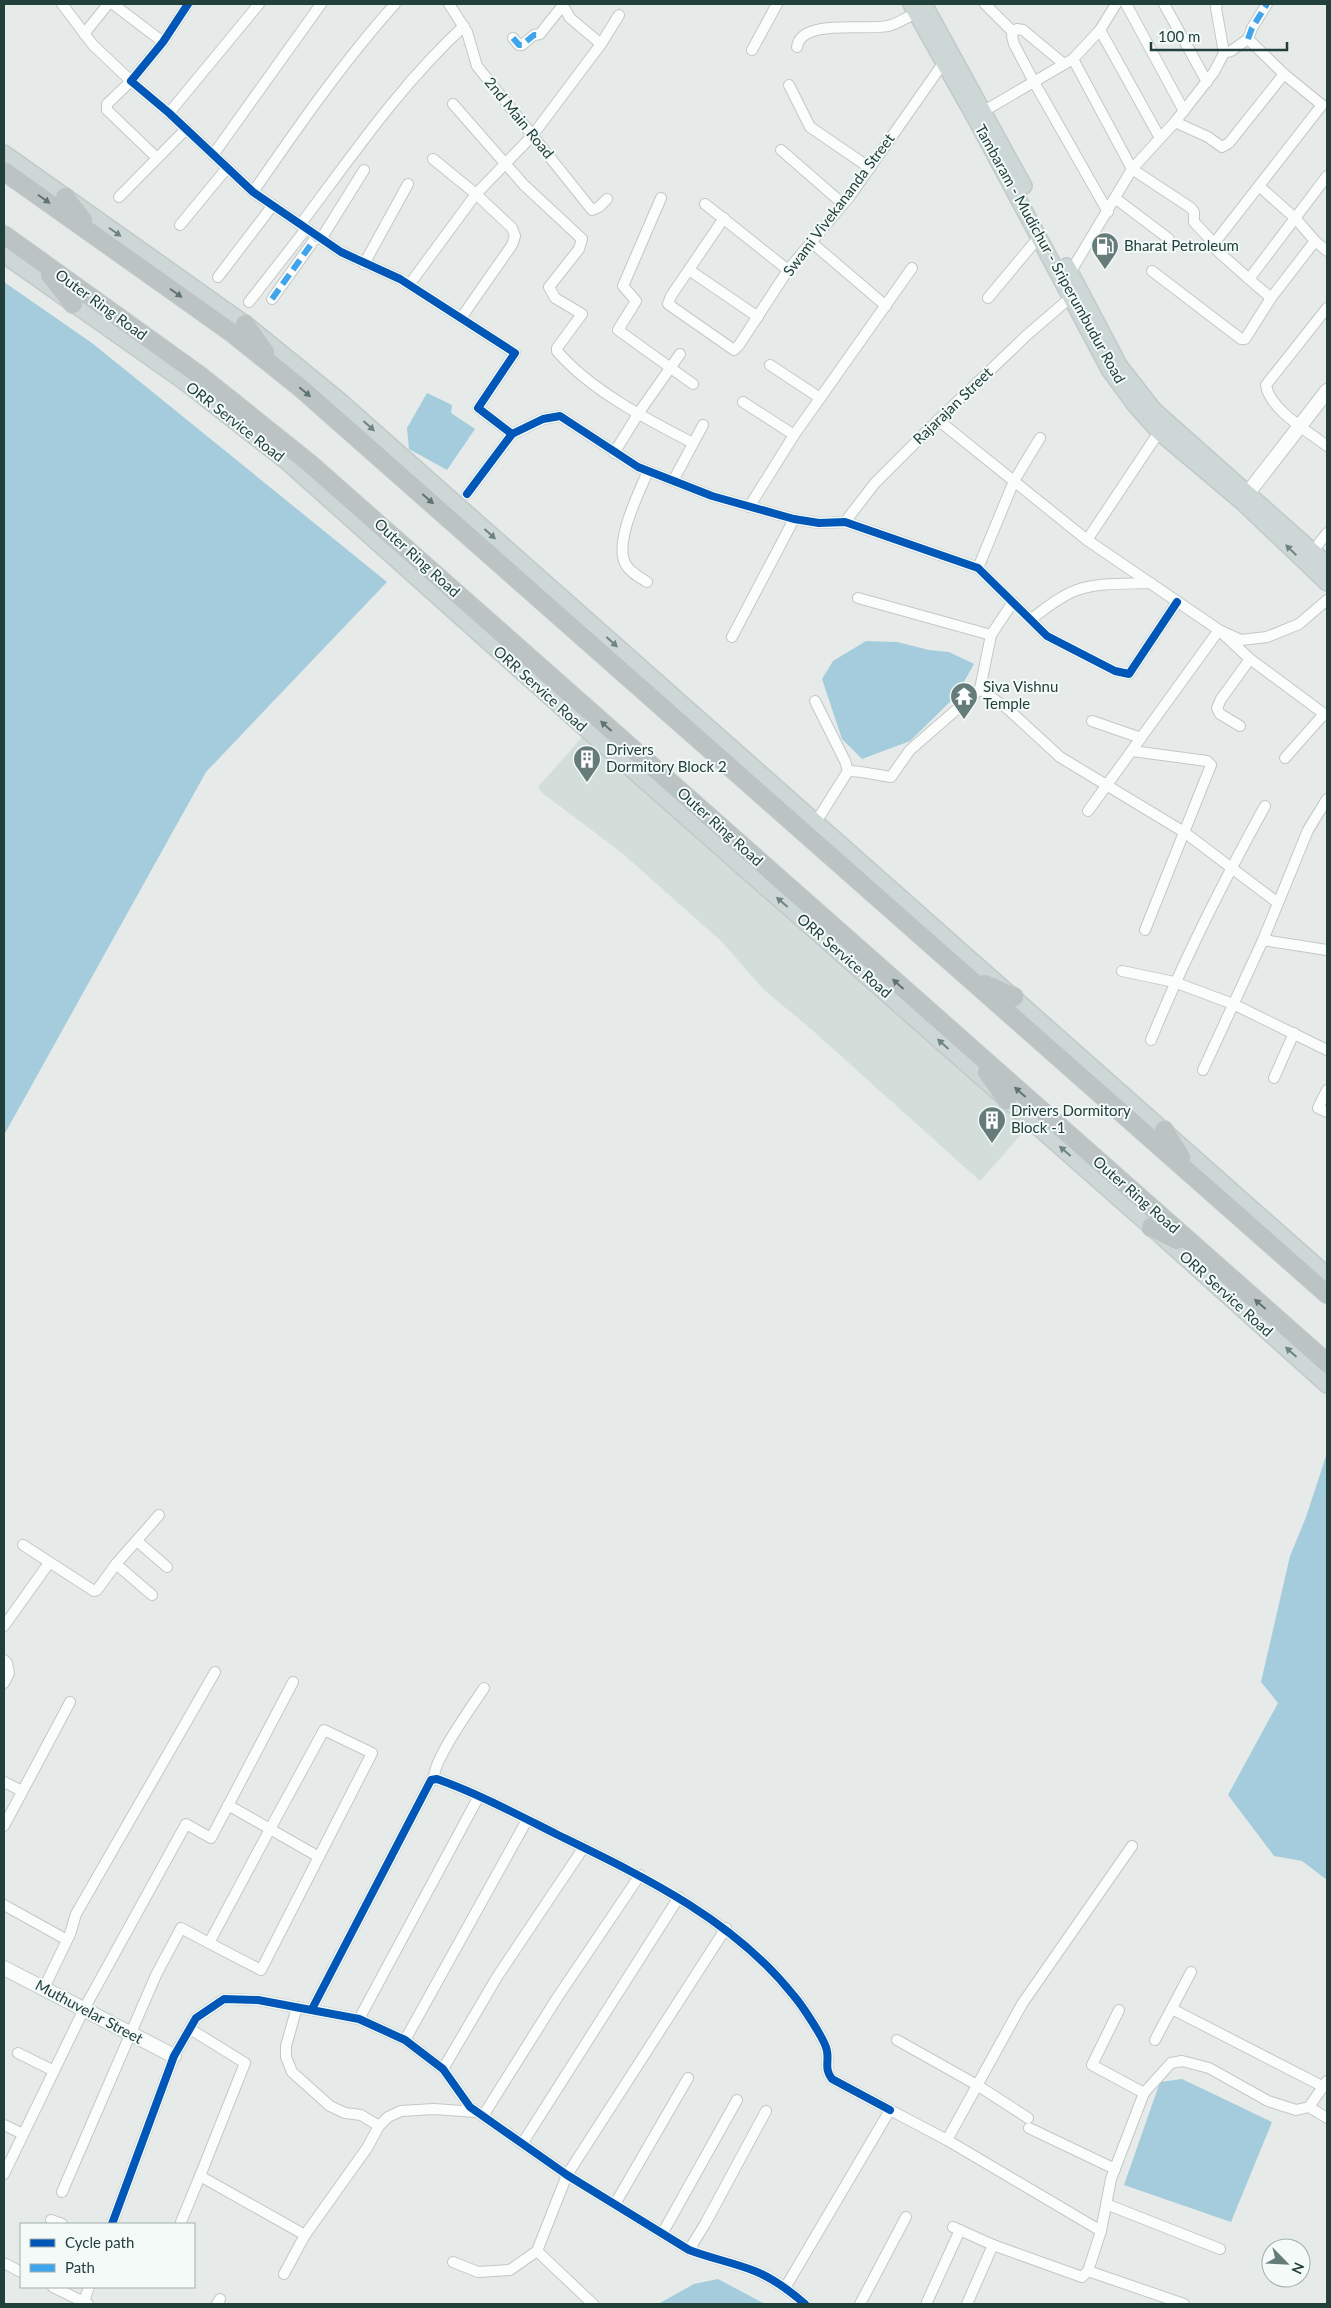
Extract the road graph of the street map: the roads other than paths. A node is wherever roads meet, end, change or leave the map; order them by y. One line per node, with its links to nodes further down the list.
1 (62, 4): 22 (street)
2 (108, 4): 22 (street)
3 (112, 4): 25 (street)
4 (188, 4): 25 (street)
5 (259, 4): 40 (street)
6 (321, 4): 47 (street)
7 (395, 4): 59 (street)
8 (449, 4): 19 (street, 2nd Main Road)
9 (562, 4): 23 (street); 26 (street)
10 (778, 4): 28 (street)
11 (985, 4): 21 (street)
12 (1116, 4): 20 (street)
13 (1126, 4): 39 (street)
14 (1164, 4): 35 (street)
15 (1217, 4): 29 (street)
16 (1267, 4): 24 (street)
17 (917, 7): 27 (street); 30 (main road, Tambaram - Mudichur - Sriperumbudur Road); 38 (main road, Tambaram - Mudichur - Sriperumbudur Road)
18 (619, 15): 26 (street)
19 (464, 26): 43 (street, 2nd Main Road); 73 (street)
20 (1100, 30): 31 (street); 44 (street)
21 (1013, 32): 31 (street); 34 (street)
22 (84, 34): 33 (street)
23 (513, 38)
24 (1248, 38): 29 (street); 32 (street)
25 (163, 42): 33 (street)
26 (602, 44): 43 (street)
27 (796, 47)
28 (752, 50)
29 (1224, 53): 35 (street)
30 (944, 62): 52 (street, Swami Vivekananda Street); 77 (main road, Tambaram - Mudichur - Sriperumbudur Road)
31 (1069, 62): 34 (street); 53 (street)
32 (1284, 74): 41 (street); 58 (street)
33 (131, 81): 40 (street); 48 (street)
34 (1034, 82): 38 (street); 69 (street)
35 (1207, 82): 39 (street)
36 (789, 85): 52 (street)
37 (453, 104): 50 (street)
38 (984, 111): 90 (main road, Tambaram - Mudichur - Sriperumbudur Road)
39 (1184, 111): 41 (street)
40 (168, 113): 42 (street)
41 (1175, 122): 44 (street)
42 (186, 129): 47 (street); 48 (street)
43 (532, 136): 50 (street); 65 (street, 2nd Main Road)
44 (1160, 138): 53 (street)
45 (781, 150): 67 (street)
46 (4, 153): 61 (main road)
47 (212, 155): 51 (street)
48 (157, 158): 62 (street)
49 (433, 159): 60 (street)
50 (506, 164): 60 (street); 114 (street)
51 (227, 168): 59 (street); 72 (street)
52 (870, 168): 67 (street, Swami Vivekananda Street)
53 (1132, 168): 64 (street); 81 (street)
54 (364, 170): 76 (street)
55 (4, 171): 75 (highway, one-way to 75)
56 (1327, 177): 71 (street)
57 (408, 184): 85 (street)
58 (1259, 186): 71 (street); 81 (street)
59 (253, 192): 68 (street)
60 (476, 194): 93 (street); 103 (street)
61 (65, 196): 75 (highway); 104 (main road, one-way to 104)
62 (119, 197)
63 (661, 198): 107 (street)
64 (1115, 198): 69 (street); 78 (street)
65 (606, 199)
66 (705, 204): 70 (street)
67 (843, 204): 80 (street, Swami Vivekananda Street)
68 (273, 205): 73 (street); 91 (street)
69 (1108, 212): 90 (street)
70 (724, 218): 87 (street); 88 (street)
71 (1296, 219): 79 (street); 92 (street)
72 (180, 225)
73 (303, 227): 76 (street); 98 (street)
74 (4, 235): 84 (highway, Outer Ring Road)
75 (95, 235): 108 (highway, one-way to 108)
76 (319, 237): 85 (street); 97 (street)
77 (1039, 237): 90 (main road, Tambaram - Mudichur - Sriperumbudur Road); 95 (street)
78 (1169, 239)
79 (1315, 241): 82 (street); 96 (street)
80 (811, 242): 88 (street, Swami Vivekananda Street); 100 (street)
81 (1212, 246): 92 (street)
82 (1327, 251)
83 (4, 255): 99 (main road, ORR Service Road)
84 (34, 257): 99 (highway); 121 (highway, Outer Ring Road)
85 (364, 264): 93 (street)
86 (912, 268): 100 (street)
87 (689, 270): 102 (street); 102 (street, Swami Vivekananda Street)
88 (788, 270): 102 (street, Swami Vivekananda Street)
89 (1152, 271): 96 (street)
90 (1066, 276): 94 (main road, Tambaram - Mudichur - Sriperumbudur Road)
91 (218, 277)
92 (1249, 279): 96 (street)
93 (409, 285): 103 (street)
94 (1075, 295): 115 (street, Rajarajan Street); 118 (main road, Tambaram - Mudichur - Sriperumbudur Road); 129 (main road, Tambaram - Mudichur - Sriperumbudur Road)
95 (988, 298)
96 (1271, 298)
97 (272, 299)
98 (249, 302)
99 (73, 304): 113 (main road, ORR Service Road)
100 (886, 306): 111 (street)
101 (1327, 308): 117 (street)
102 (758, 317)
103 (461, 318): 119 (street)
104 (245, 324): 108 (highway); 164 (main road, one-way to 164)
105 (680, 354): 107 (street)
106 (770, 365): 111 (street)
107 (671, 367): 109 (street); 114 (street)
108 (279, 370): 172 (highway, one-way to 172)
109 (693, 384)
110 (1327, 391): 117 (street)
111 (820, 398): 120 (street)
112 (743, 402): 120 (street)
113 (227, 414): 121 (highway); 183 (main road, ORR Service Road, one-way to 113)
114 (638, 415): 123 (street); 125 (street)
115 (938, 420): 128 (street); 133 (street, Rajarajan Street)
116 (703, 425): 123 (street)
117 (1301, 425): 124 (street); 129 (street)
118 (1159, 432): 135 (street); 141 (main road, Tambaram - Mudichur - Sriperumbudur Road, one-way to 118)
119 (512, 434): 125 (street); 130 (street)
120 (794, 435): 131 (street)
121 (278, 437): 178 (highway, Outer Ring Road, one-way to 121)
122 (1040, 438): 128 (street)
123 (693, 443): 127 (street)
124 (1327, 446)
125 (614, 453): 126 (street)
126 (648, 471): 127 (street); 139 (street)
127 (673, 481): 131 (street)
128 (1014, 481): 135 (street); 138 (street)
129 (1248, 493): 136 (main road, Tambaram - Mudichur - Sriperumbudur Road)
130 (466, 494)
131 (749, 506): 132 (street)
132 (794, 519): 133 (street); 149 (street)
133 (845, 522): 138 (street)
134 (1327, 533): 136 (street)
135 (1086, 540): 140 (street)
136 (1313, 550): 137 (main road, Tambaram - Mudichur - Sriperumbudur Road)
137 (1327, 564)
138 (978, 568): 144 (street)
139 (648, 582)
140 (1151, 583): 145 (street); 146 (street)
141 (1327, 583)
142 (858, 598): 148 (street)
143 (1327, 600): 147 (street)
144 (1013, 602): 146 (street); 148 (street)
145 (1178, 602): 146 (street); 147 (street)
146 (1031, 619)
147 (1219, 630): 150 (street); 156 (street)
148 (991, 635): 151 (street)
149 (732, 637)
150 (1250, 659): 153 (street); 155 (street)
151 (980, 688): 159 (street); 160 (street)
152 (815, 701): 159 (street)
153 (1326, 715): 158 (street)
154 (1092, 721): 156 (street)
155 (1240, 726)
156 (1141, 738): 157 (street)
157 (1132, 750): 160 (street); 165 (street)
158 (1285, 758)
159 (848, 770): 164 (street)
160 (1107, 785): 163 (street); 165 (street)
161 (1327, 799): 167 (street)
162 (1266, 806): 166 (street)
163 (1088, 811)
164 (816, 822): 174 (main road)
165 (1184, 832): 166 (street); 168 (street)
166 (1231, 868): 167 (street); 173 (street)
167 (1278, 903): 169 (street)
168 (1145, 930)
169 (1263, 940): 170 (street); 175 (street)
170 (1327, 950)
171 (1122, 971): 173 (street)
172 (967, 976): 174 (highway); 186 (highway)
173 (1174, 982): 175 (street); 177 (street)
174 (1014, 997): 185 (main road)
175 (1233, 1004): 176 (street); 180 (street)
176 (1294, 1033): 179 (street); 181 (street)
177 (1151, 1040)
178 (972, 1050): 183 (highway); 188 (highway, Outer Ring Road, one-way to 178)
179 (1327, 1050)
180 (1203, 1070)
181 (1274, 1078)
182 (1327, 1090): 184 (street)
183 (1007, 1100): 187 (main road, ORR Service Road, one-way to 183)
184 (1327, 1112)
185 (1164, 1130): 186 (highway); 189 (main road)
186 (1190, 1173): 190 (highway)
187 (1151, 1226): 188 (highway); 192 (main road, ORR Service Road, one-way to 187)
188 (1202, 1253): 191 (highway, Outer Ring Road, one-way to 188)
189 (1327, 1275)
190 (1327, 1294)
191 (1327, 1364)
192 (1327, 1385)
193 (158, 1515): 194 (street)
194 (137, 1541): 197 (street); 198 (street)
195 (23, 1545): 196 (street)
196 (49, 1563): 197 (street); 200 (street)
197 (116, 1564): 199 (street)
198 (167, 1567)
199 (152, 1595)
200 (4, 1626)
201 (4, 1660): 204 (street)
202 (215, 1672): 222 (street)
203 (293, 1682): 211 (street)
204 (4, 1684)
205 (484, 1688): 207 (street)
206 (70, 1702): 209 (street)
207 (434, 1780): 210 (street); 230 (street)
208 (4, 1782): 209 (street)
209 (22, 1791): 213 (street)
210 (479, 1796): 212 (street); 232 (street)
211 (228, 1805): 214 (street); 229 (street)
212 (527, 1820): 216 (street); 235 (street)
213 (4, 1826)
214 (270, 1829): 217 (street); 217 (street); 223 (street)
215 (1132, 1846): 244 (street)
216 (584, 1847): 218 (street); 240 (street)
217 (319, 1856): 223 (street)
218 (640, 1875): 219 (street); 250 (street)
219 (679, 1897): 221 (street); 256 (street)
220 (4, 1905): 222 (street)
221 (726, 1928): 248 (street); 259 (street)
222 (67, 1940): 226 (street)
223 (209, 1944): 234 (street)
224 (4, 1968): 226 (street, Muthuvelar Street)
225 (1191, 1972): 228 (street)
226 (44, 1988): 229 (street, Muthuvelar Street)
227 (297, 2007): 230 (street); 233 (street); 253 (street)
228 (1172, 2008): 237 (street); 243 (street)
229 (84, 2009): 234 (street, Muthuvelar Street); 241 (street)
230 (312, 2009): 232 (street)
231 (1120, 2010): 245 (street)
232 (359, 2019): 235 (street)
233 (190, 2029): 239 (street); 260 (street)
234 (131, 2033): 239 (street, Muthuvelar Street); 261 (street)
235 (405, 2040): 240 (street)
236 (897, 2040): 244 (street)
237 (1155, 2040)
238 (18, 2053): 241 (street)
239 (174, 2056): 268 (street)
240 (443, 2069): 250 (street)
241 (54, 2070): 254 (street)
242 (688, 2078): 262 (street)
243 (1325, 2084): 247 (street)
244 (977, 2085): 255 (street); 257 (street)
245 (1144, 2092): 247 (street); 257 (street)
246 (737, 2100): 270 (street)
247 (1309, 2107): 251 (street)
248 (890, 2110): 255 (street); 283 (street)
249 (766, 2111): 274 (street)
250 (480, 2114): 253 (street); 256 (street)
251 (1327, 2118)
252 (4, 2125): 254 (street)
253 (379, 2126): 271 (street)
254 (23, 2134): 258 (street)
255 (947, 2140): 269 (street)
256 (522, 2144): 259 (street)
257 (1115, 2169): 263 (street)
258 (4, 2174)
259 (567, 2175): 262 (street); 275 (street)
260 (200, 2176): 266 (street); 271 (street)
261 (62, 2192)
262 (615, 2204): 270 (street)
263 (1106, 2204): 269 (street); 273 (street)
264 (906, 2216): 288 (street)
265 (51, 2220): 267 (street)
266 (181, 2222)
267 (59, 2223)
268 (112, 2223)
269 (1101, 2231): 279 (street)
270 (662, 2234): 274 (street)
271 (305, 2235): 280 (street)
272 (993, 2245): 279 (street); 284 (street); 289 (street)
273 (1220, 2249)
274 (689, 2250): 283 (street)
275 (537, 2251): 276 (street); 286 (street)
276 (453, 2262)
277 (6, 2264): 278 (street)
278 (20, 2271)
279 (1088, 2271): 290 (street)
280 (284, 2274)
281 (55, 2288): 285 (street)
282 (89, 2288): 285 (street)
283 (785, 2288): 287 (street)
284 (927, 2302)
285 (85, 2303)
286 (592, 2304)
287 (805, 2304)
288 (860, 2304)
289 (967, 2304)
290 (1184, 2304)

